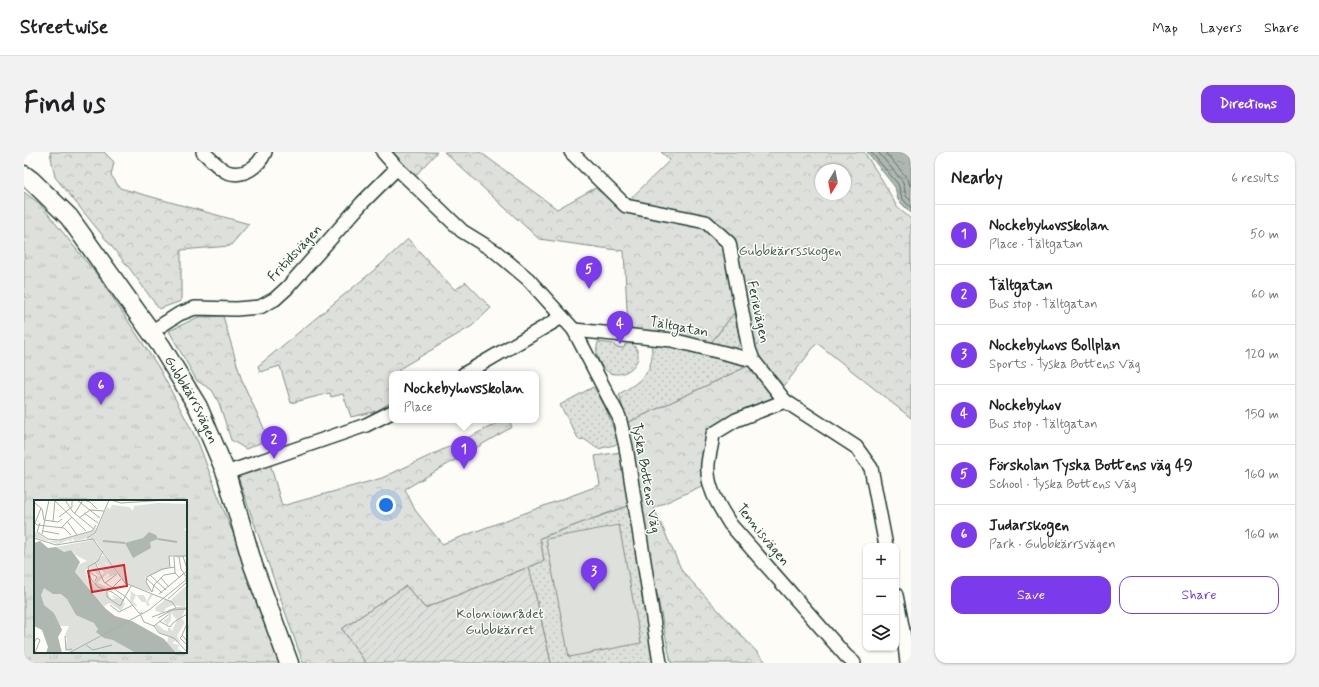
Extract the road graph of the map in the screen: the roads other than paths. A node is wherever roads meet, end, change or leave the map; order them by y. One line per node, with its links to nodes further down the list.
1 (203, 152): 2 (street)
2 (265, 152)
3 (383, 152): 5 (street, Tyska Bottens Väg)
4 (571, 152): 10 (street, Ferievägen)
5 (397, 168): 7 (street, Tyska Bottens Väg); 9 (street, Fritidsvägen)
6 (24, 175): 9 (street, Gubbkärrsvägen)
7 (562, 317): 8 (street, Tyska Bottens Väg); 11 (street)
8 (574, 330): 10 (street, Tältgatan); 18 (street, Tyska Bottens Väg)
9 (151, 332): 14 (street, Gubbkärrsvägen)
10 (753, 360): 12 (street, Ferievägen)
11 (469, 371)
12 (785, 402): 15 (street, Ferievägen); 19 (street, Tennisvägen)
13 (389, 414): 14 (street)
14 (226, 473): 17 (street, Gubbkärrsvägen)
15 (885, 543)
16 (899, 610): 20 (street)
17 (289, 663)
18 (660, 663)
19 (854, 663)
20 (907, 663)

